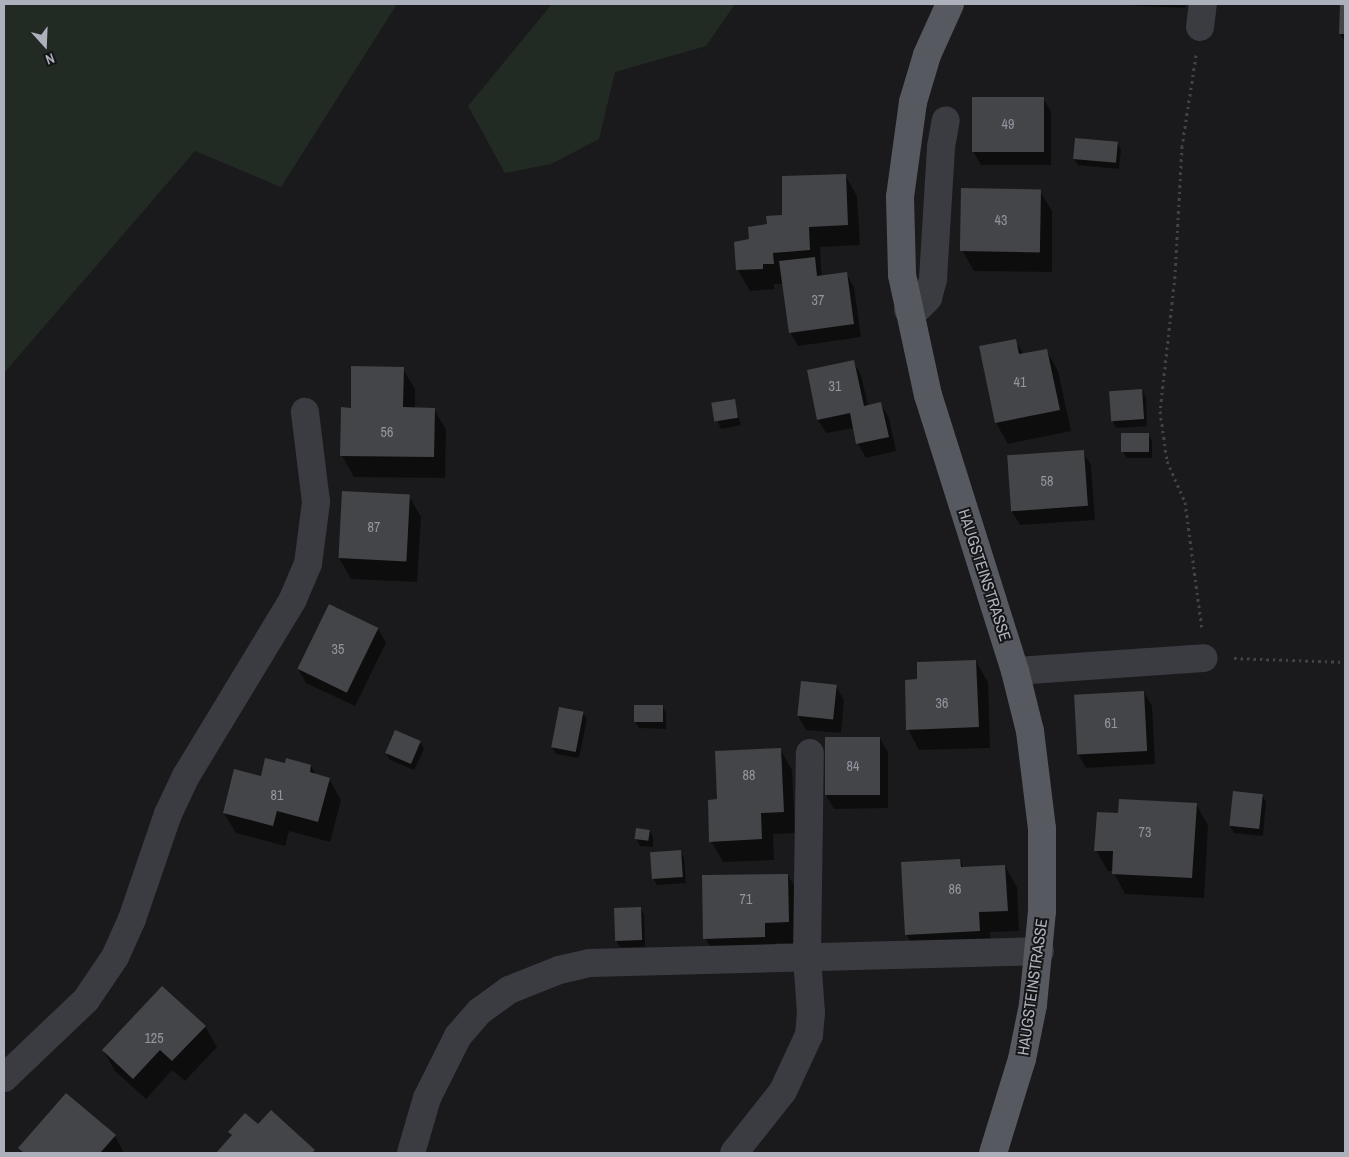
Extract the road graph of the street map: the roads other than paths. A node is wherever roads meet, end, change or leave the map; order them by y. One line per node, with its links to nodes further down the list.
1 (950, 4): 3 (main road, HAUGSTEINSTRASSE)
2 (946, 120): 3 (street)
3 (908, 310): 6 (main road, HAUGSTEINSTRASSE)
4 (305, 412): 10 (street)
5 (1204, 658): 6 (street)
6 (1015, 671): 8 (main road, HAUGSTEINSTRASSE)
7 (810, 753): 9 (street)
8 (1040, 951): 9 (street); 13 (main road, HAUGSTEINSTRASSE)
9 (807, 957): 11 (street); 12 (street)
10 (4, 1078)
11 (411, 1153)
12 (734, 1153)
13 (993, 1153)

